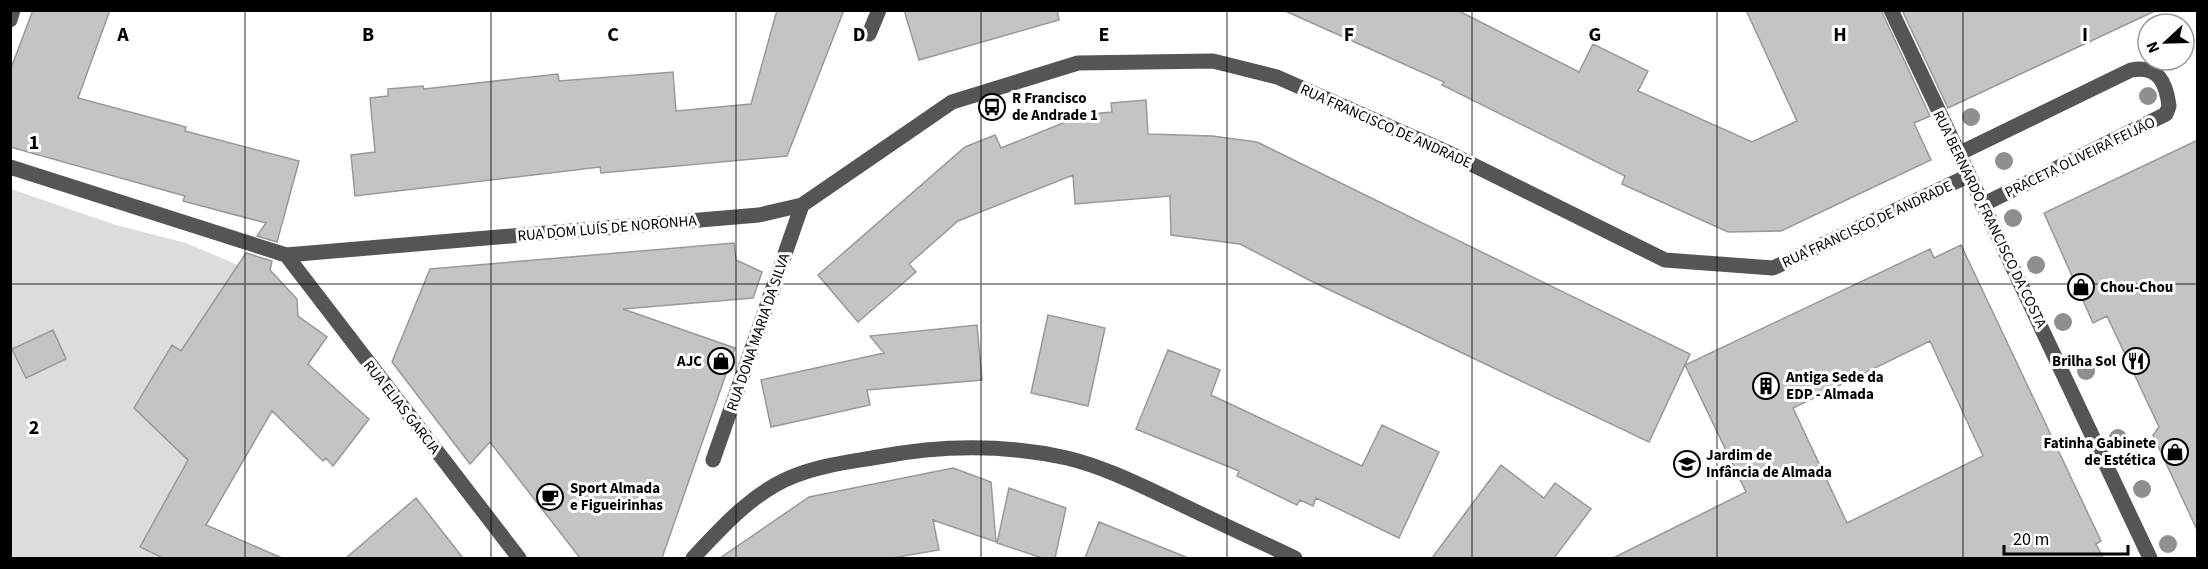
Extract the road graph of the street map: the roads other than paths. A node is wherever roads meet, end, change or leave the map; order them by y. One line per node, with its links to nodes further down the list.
1 (13, 10): 4 (street)
2 (879, 10): 5 (street)
3 (1891, 10): 6 (street, RUA BERNARDO FRANCISCO DA COSTA)
4 (10, 20)
5 (869, 33)
6 (1958, 154): 8 (street, RUA BERNARDO FRANCISCO DA COSTA); 10 (street, PRACETA OLIVEIRA FEIJÃO)
7 (10, 167): 11 (street)
8 (1968, 176): 9 (street, RUA FRANCISCO DE ANDRADE); 10 (street, RUA BERNARDO FRANCISCO DA COSTA)
9 (802, 205): 11 (street, RUA DOM LUÍS DE NORONHA); 12 (street, RUA DONA MARIA DA SILVA)
10 (1982, 205): 16 (street, RUA BERNARDO FRANCISCO DA COSTA)
11 (286, 255): 13 (street, RUA ELIAS GARCIA)
12 (713, 460)
13 (519, 558)
14 (693, 558): 15 (street)
15 (1295, 558)
16 (2150, 558)

